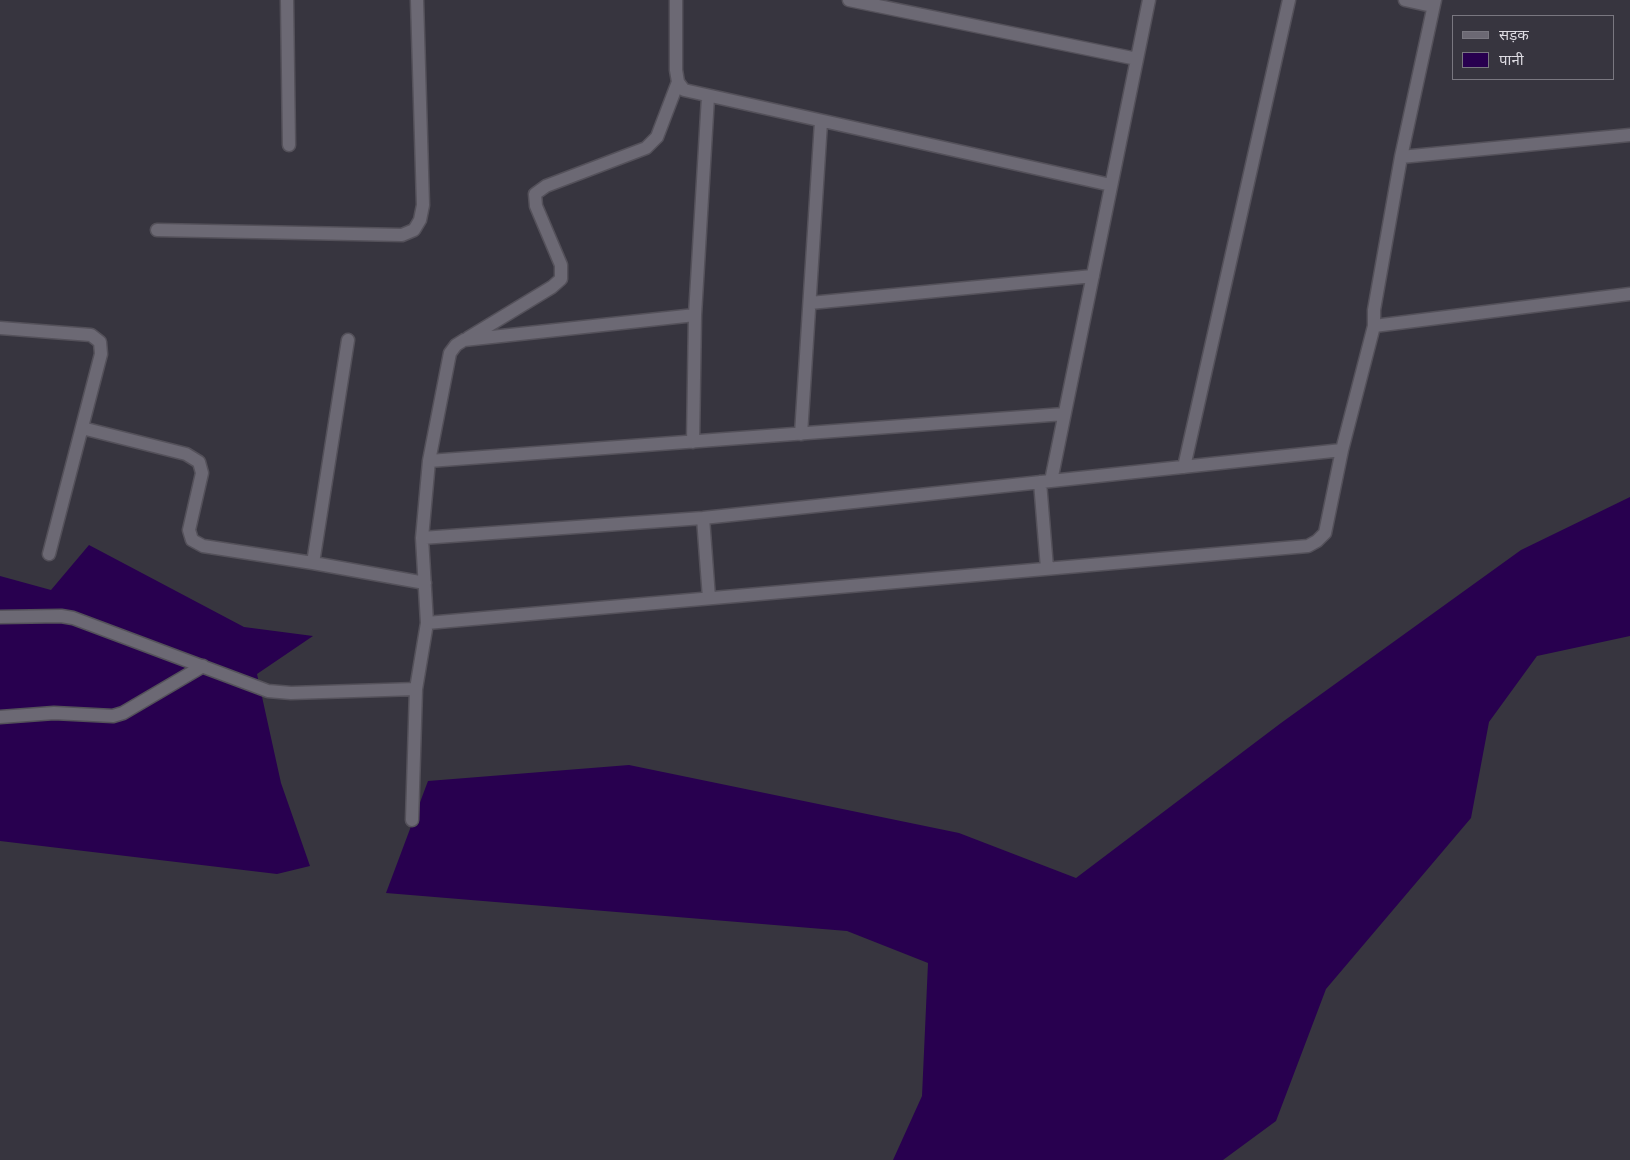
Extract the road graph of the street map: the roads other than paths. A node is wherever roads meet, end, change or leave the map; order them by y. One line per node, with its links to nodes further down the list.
1 (287, 0): 14 (street)
2 (417, 0): 17 (street)
3 (676, 0): 10 (street)
4 (849, 0): 9 (street)
5 (1149, 0): 9 (street)
6 (1289, 0): 32 (street)
7 (1405, 0): 8 (street)
8 (1434, 3): 15 (street)
9 (1137, 59): 16 (street)
10 (678, 82): 11 (street); 25 (street)
11 (708, 97): 12 (street); 21 (street)
12 (821, 122): 16 (street); 20 (street)
13 (1630, 135): 15 (street)
14 (290, 145)
15 (1401, 157): 22 (street)
16 (1111, 185): 18 (street)
17 (157, 230)
18 (1093, 276): 20 (street); 26 (street)
19 (1630, 294): 22 (street)
20 (810, 303): 28 (street)
21 (695, 315): 25 (street); 29 (street)
22 (1374, 326): 30 (street)
23 (0, 328): 27 (street)
24 (348, 340): 37 (street)
25 (464, 340): 31 (street)
26 (1064, 414): 28 (street); 33 (street)
27 (82, 428): 36 (street); 37 (street)
28 (801, 434): 29 (street)
29 (693, 442): 31 (street)
30 (1342, 450): 32 (street); 38 (street)
31 (430, 461): 35 (street)
32 (1184, 467): 33 (street)
33 (1045, 482): 34 (street); 38 (street)
34 (703, 518): 35 (street); 40 (street)
35 (422, 538): 39 (street)
36 (49, 554)
37 (313, 563): 39 (street)
38 (1047, 568): 40 (street)
39 (425, 583): 42 (street)
40 (709, 598): 42 (street)
41 (0, 617): 43 (street)
42 (427, 623): 44 (street)
43 (203, 666): 44 (street); 45 (street)
44 (416, 689): 46 (street)
45 (0, 717)
46 (412, 820)

